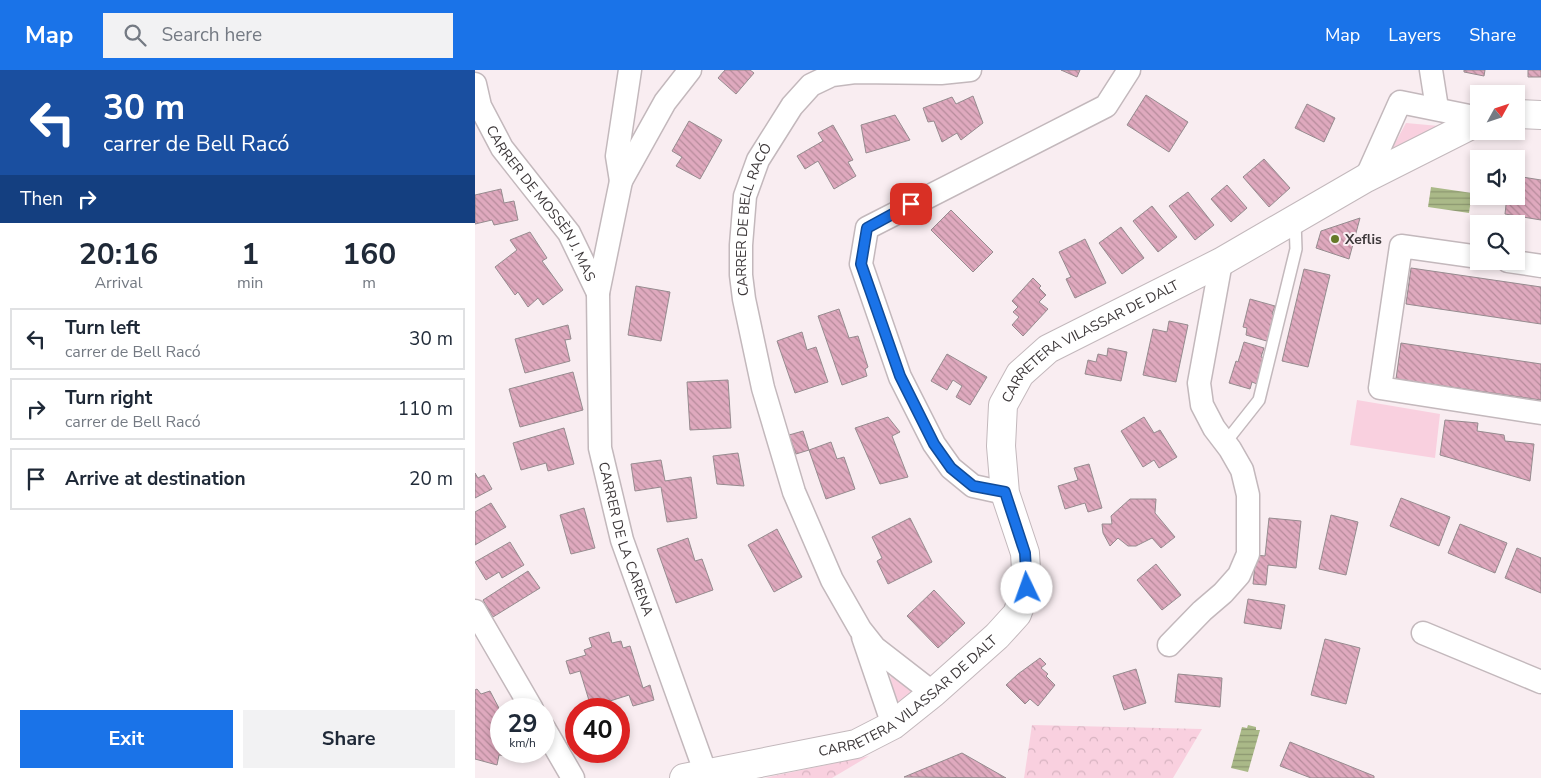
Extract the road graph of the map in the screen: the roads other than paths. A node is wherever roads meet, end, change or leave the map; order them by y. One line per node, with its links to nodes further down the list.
1 (630, 70): 13 (street)
2 (690, 70): 13 (street)
3 (970, 70): 24 (street, CARRER DE BELL RACÓ)
4 (1129, 70): 22 (street)
5 (1431, 70): 7 (street)
6 (475, 84): 19 (street, CARRER DE MOSSÈN J. MAS)
7 (1437, 108): 10 (street); 12 (street)
8 (1525, 114): 9 (street)
9 (1541, 115)
10 (1470, 117)
11 (1470, 124): 12 (street, CARRETERA VILASSAR DE DALT)
12 (1366, 178): 14 (street, CARRETERA VILASSAR DE DALT)
13 (621, 181): 19 (street)
14 (1295, 219): 16 (street, CARRETERA VILASSAR DE DALT); 21 (lane)
15 (1470, 256): 20 (street)
16 (1221, 262): 21 (street); 22 (street, CARRETERA VILASSAR DE DALT)
17 (1525, 264): 18 (street)
18 (1541, 266)
19 (597, 293): 32 (street, CARRER DE LA CARENA)
20 (1541, 413)
21 (1225, 443): 26 (street)
22 (1005, 492): 28 (street, CARRETERA VILASSAR DE DALT)
23 (475, 611): 29 (street)
24 (860, 629): 28 (street, CARRER DE BELL RACÓ); 30 (street, CARRER DE BELL RACÓ)
25 (1423, 633): 27 (street)
26 (1169, 644)
27 (1541, 682)
28 (933, 693): 30 (street, CARRETERA VILASSAR DE DALT)
29 (526, 698)
30 (893, 725): 32 (street, CARRETERA VILASSAR DE DALT)
31 (555, 747): 33 (street)
32 (708, 774)
33 (573, 778)

